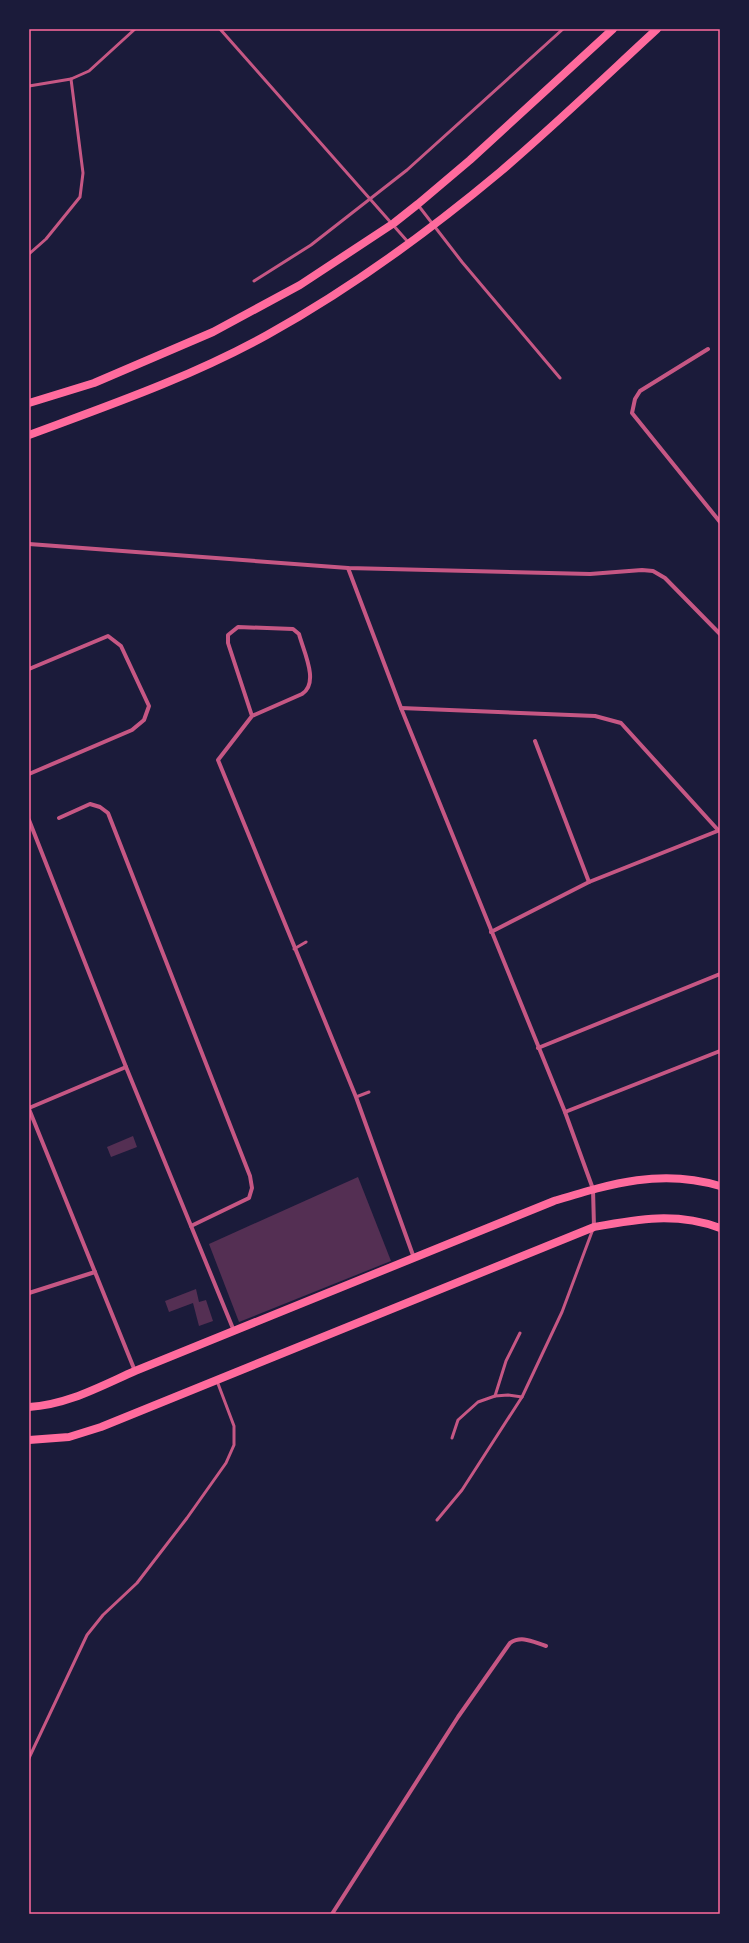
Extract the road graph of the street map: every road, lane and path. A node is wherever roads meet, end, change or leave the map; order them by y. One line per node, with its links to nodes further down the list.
1 (135, 29): 6 (lane)
2 (220, 29): 8 (lane)
3 (563, 29): 8 (lane)
4 (613, 29): 9 (main road)
5 (657, 29): 11 (main road)
6 (71, 79): 7 (lane); 13 (lane)
7 (29, 86)
8 (372, 199): 10 (lane); 14 (lane)
9 (418, 204): 10 (main road); 11 (lane)
10 (394, 224): 12 (lane); 17 (main road)
11 (434, 225): 12 (main road); 16 (lane)
12 (410, 243): 18 (main road)
13 (29, 254)
14 (254, 281)
15 (708, 349): 19 (street)
16 (560, 378)
17 (29, 403)
18 (29, 435)
19 (720, 522)
20 (29, 544): 21 (street)
21 (348, 568): 22 (street); 24 (street)
22 (720, 634)
23 (29, 669): 27 (street)
24 (401, 708): 30 (street); 32 (street)
25 (252, 716): 25 (street); 34 (street)
26 (534, 741): 31 (street)
27 (29, 774)
28 (59, 818): 45 (street)
29 (29, 822): 38 (street)
30 (719, 830): 31 (street)
31 (589, 882): 32 (street)
32 (491, 932): 36 (street)
33 (306, 942): 34 (lane)
34 (294, 950): 40 (street)
35 (720, 974): 36 (street)
36 (538, 1048): 42 (street)
37 (720, 1051): 42 (street)
38 (126, 1067): 41 (street); 45 (street)
39 (369, 1092): 40 (lane)
40 (356, 1097): 48 (street)
41 (29, 1109): 49 (street)
42 (565, 1112): 44 (street)
43 (720, 1186): 44 (main road)
44 (593, 1189): 46 (street); 48 (main road)
45 (191, 1226): 51 (street)
46 (594, 1227): 47 (main road); 54 (main road); 56 (lane)
47 (720, 1228)
48 (414, 1258): 51 (main road)
49 (95, 1272): 50 (street); 53 (street)
50 (29, 1293)
51 (234, 1331): 53 (main road)
52 (520, 1333): 55 (lane)
53 (135, 1371): 57 (main road)
54 (216, 1381): 59 (main road); 62 (lane)
55 (495, 1396): 56 (lane); 58 (lane)
56 (522, 1397): 60 (lane)
57 (29, 1407)
58 (452, 1438)
59 (29, 1440)
60 (436, 1520)
61 (546, 1646): 63 (street)
62 (29, 1758)
63 (332, 1914)

